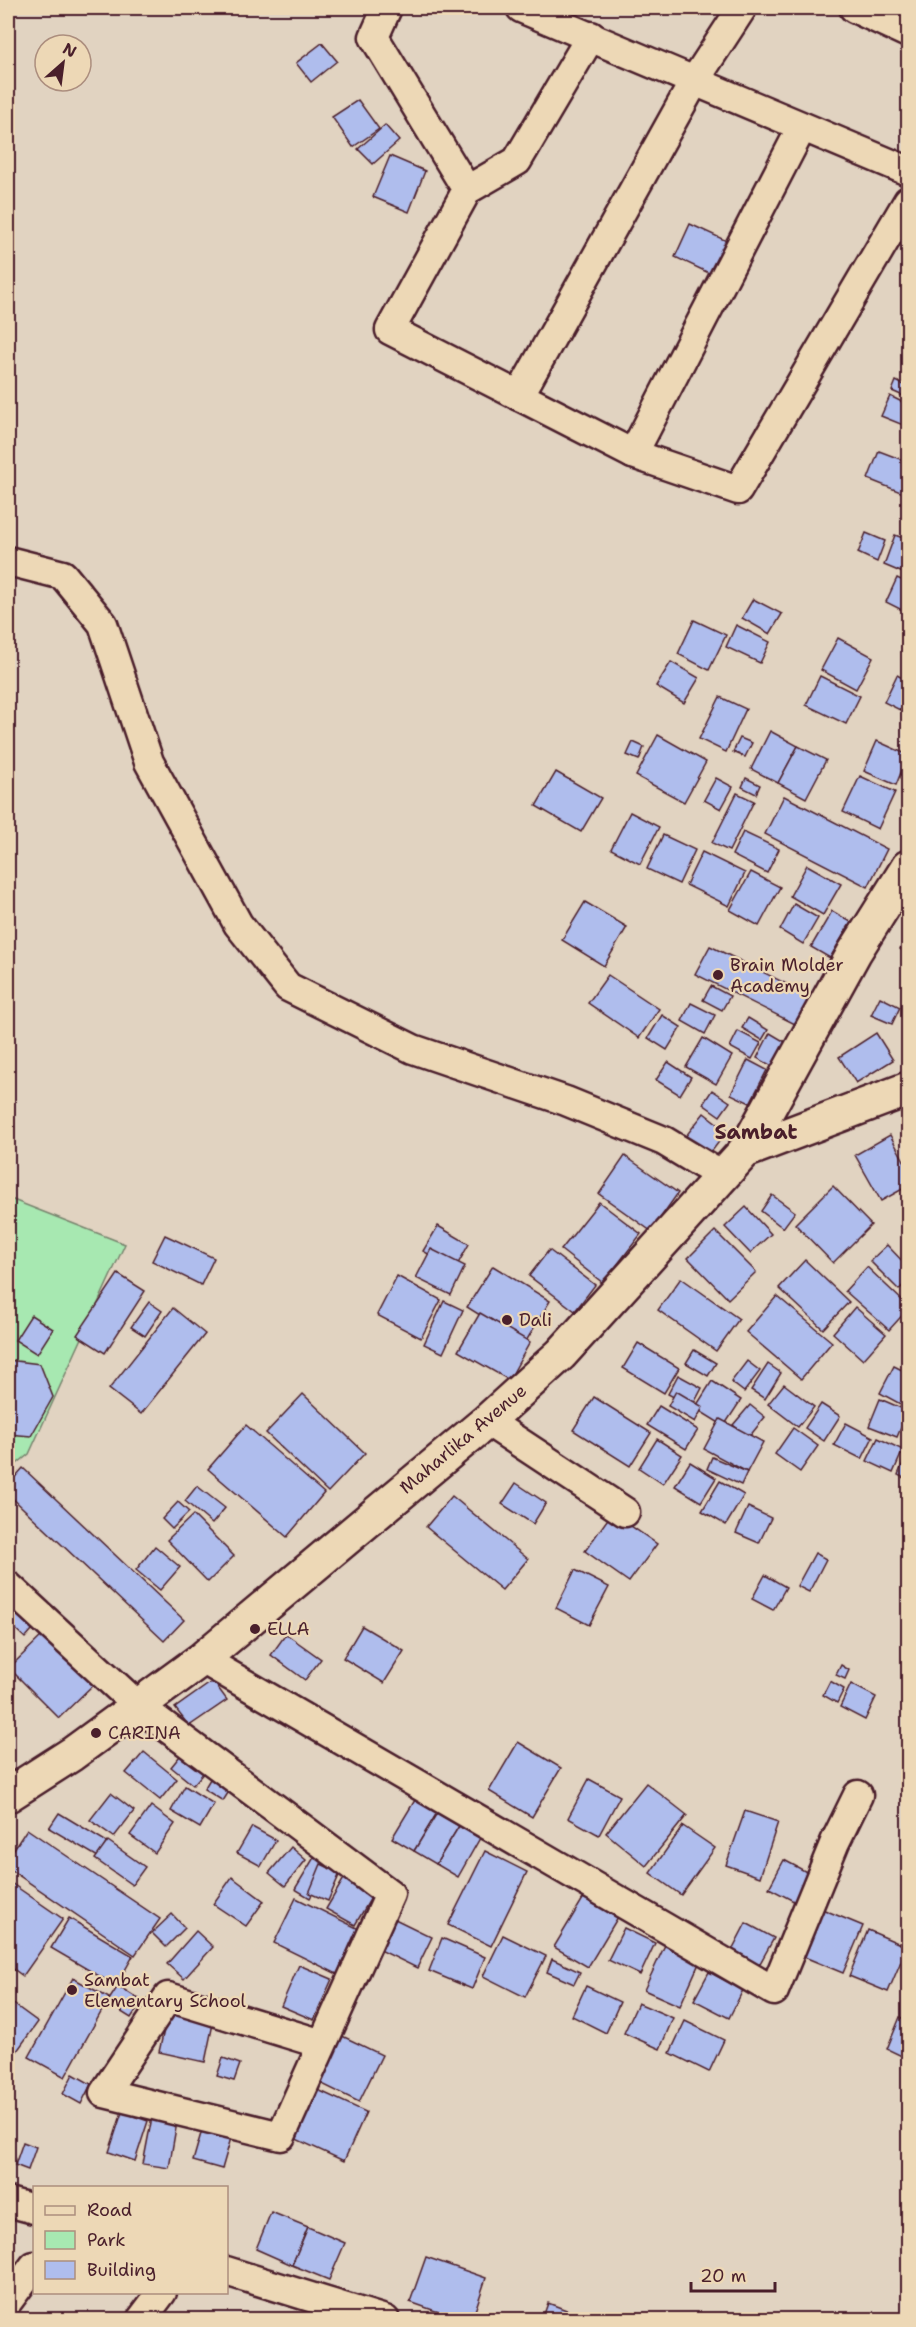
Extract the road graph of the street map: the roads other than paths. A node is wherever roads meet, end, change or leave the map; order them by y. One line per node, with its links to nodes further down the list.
1 (387, 8): 10 (street)
2 (521, 8): 6 (street)
3 (742, 8): 7 (street)
4 (854, 8): 5 (street)
5 (909, 33)
6 (591, 36): 7 (street); 10 (street)
7 (694, 80): 8 (street); 12 (street)
8 (802, 127): 9 (street); 13 (street)
9 (909, 171)
10 (467, 190): 12 (street)
11 (909, 201): 13 (street)
12 (519, 396): 13 (street)
13 (633, 454)
14 (8, 561): 18 (street)
15 (909, 867): 17 (main road)
16 (909, 1089): 17 (main road, Maharlika Avenue)
17 (745, 1151): 18 (main road, Maharlika Avenue)
18 (722, 1176): 19 (main road, Maharlika Avenue)
19 (487, 1421): 20 (street); 22 (main road, Maharlika Avenue)
20 (625, 1512)
21 (8, 1586): 23 (street)
22 (202, 1659): 23 (main road, Maharlika Avenue); 25 (street)
23 (137, 1705): 24 (main road, Maharlika Avenue); 26 (street)
24 (8, 1795)
25 (858, 1795)
26 (322, 2044): 26 (street)
27 (8, 2202): 28 (street)
28 (33, 2209)
29 (33, 2267): 32 (street)
30 (228, 2272): 33 (street)
31 (160, 2294): 34 (street)
32 (8, 2301)
33 (327, 2311): 35 (street)
34 (141, 2319)
35 (385, 2319)

